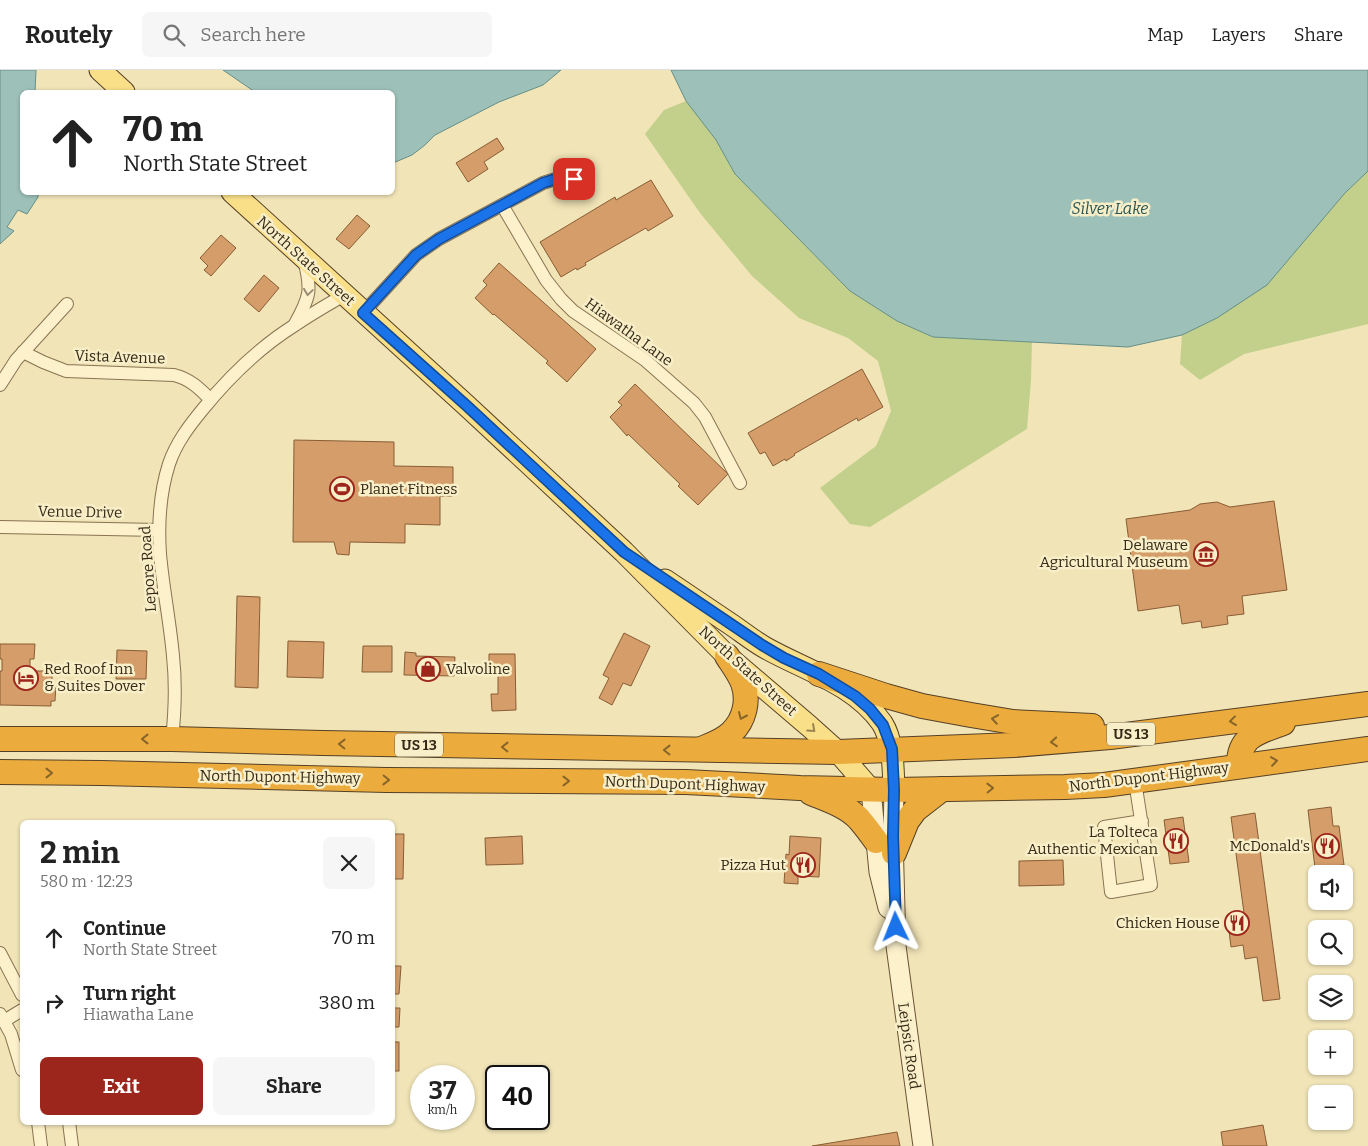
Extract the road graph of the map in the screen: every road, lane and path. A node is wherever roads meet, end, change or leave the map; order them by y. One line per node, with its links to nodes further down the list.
1 (100, 70): 2 (main road)
2 (122, 90)
3 (574, 179): 5 (street)
4 (235, 195): 6 (main road, North State Street)
5 (502, 204): 9 (street); 14 (street, Hiawatha Lane)
6 (303, 258): 7 (main road, North State Street); 10 (street, one-way to 10)
7 (344, 295): 9 (main road, North State Street); 10 (street, Lepore Road)
8 (67, 304): 11 (street)
9 (363, 313): 17 (main road, North State Street)
10 (294, 325): 13 (street, Lepore Road)
11 (23, 352): 12 (street); 13 (street, Vista Avenue)
12 (0, 385)
13 (210, 399): 16 (street, Lepore Road)
14 (740, 483)
15 (0, 527): 16 (street, Venue Drive)
16 (159, 530): 24 (street, Lepore Road)
17 (624, 552): 18 (main road, North State Street); 19 (main road, North State Street)
18 (727, 656): 27 (highway, one-way to 27); 29 (main road, North State Street, one-way to 29)
19 (819, 674): 22 (highway, one-way to 19); 25 (main road, North State Street)
20 (1368, 704): 21 (highway, US 13)
21 (1315, 711): 22 (highway, US 13, one-way to 22); 30 (highway)
22 (1166, 729): 25 (highway, US 13, one-way to 25)
23 (0, 739): 24 (highway, US 13, one-way to 23)
24 (172, 740): 27 (highway, US 13, one-way to 24); 31 (highway)
25 (892, 749): 29 (highway, US 13); 37 (main road, North State Street)
26 (1368, 749): 30 (highway, North Dupont Highway, one-way to 26)
27 (698, 750): 28 (highway, US 13)
28 (766, 751): 29 (highway, US 13); 34 (highway)
29 (838, 752): 37 (main road, North State Street)
30 (1239, 766): 33 (highway, North Dupont Highway)
31 (101, 773): 32 (highway, North Dupont Highway, one-way to 31); 34 (highway, North Dupont Highway, one-way to 34)
32 (2, 774)
33 (1135, 781): 36 (highway, North Dupont Highway, one-way to 33); 38 (street)
34 (686, 782): 35 (highway, North Dupont Highway)
35 (800, 788): 37 (highway, North Dupont Highway); 39 (highway)
36 (942, 789): 37 (highway, North Dupont Highway); 39 (highway)
37 (883, 790): 39 (street, Leipsic Road)
38 (1142, 821): 38 (street)
39 (885, 847): 49 (street, Leipsic Road)
40 (0, 953): 41 (street)
41 (20, 991)
42 (20, 1011): 43 (street)
43 (2, 1018): 44 (street)
44 (20, 1063)
45 (38, 1125): 47 (street)
46 (70, 1125): 48 (street)
47 (41, 1146)
48 (72, 1146)
49 (923, 1146)

